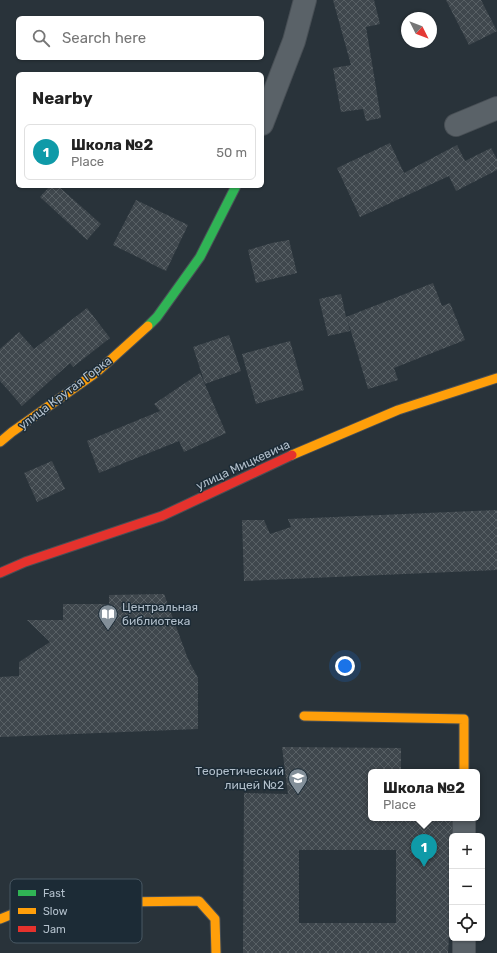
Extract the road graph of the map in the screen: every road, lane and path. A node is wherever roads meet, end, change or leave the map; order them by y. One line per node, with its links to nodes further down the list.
1 (306, 0): 3 (street)
2 (497, 108): 4 (street)
3 (264, 119)
4 (456, 125)
5 (235, 188): 7 (street, улица Крутая Горка)
6 (497, 378): 8 (street, улица Мицкевича)
7 (0, 442)
8 (0, 573)
9 (304, 716): 10 (street)
10 (464, 769)
11 (464, 821): 12 (street)
12 (464, 833)
13 (142, 902): 17 (street)
14 (10, 916): 15 (street)
15 (0, 920)
16 (464, 941): 18 (street)
17 (216, 953)
18 (464, 953)

